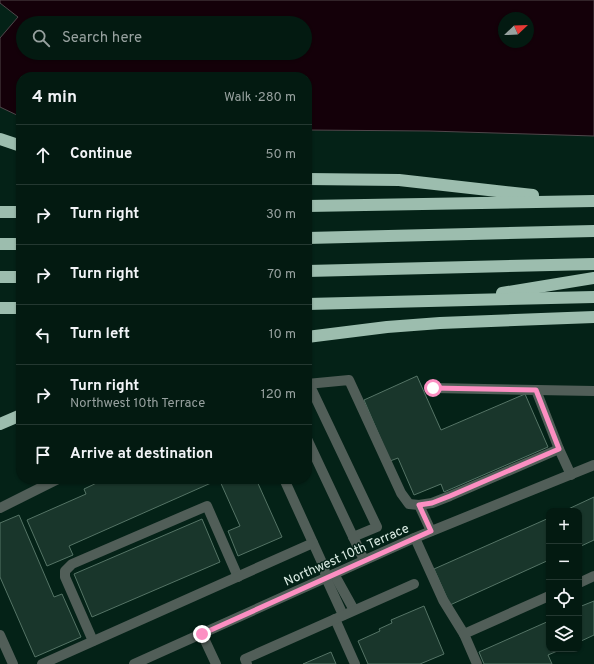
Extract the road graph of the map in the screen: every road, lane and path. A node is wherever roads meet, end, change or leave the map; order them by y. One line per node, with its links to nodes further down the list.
1 (0, 139): 2 (highway)
2 (16, 144)
3 (312, 179): 4 (highway)
4 (592, 201): 5 (highway)
5 (312, 206)
6 (0, 212): 7 (highway)
7 (16, 212)
8 (594, 231): 9 (highway)
9 (312, 238)
10 (0, 244): 11 (highway)
11 (16, 244)
12 (594, 264): 13 (highway)
13 (312, 271)
14 (0, 277): 15 (highway)
15 (16, 277)
16 (594, 278): 18 (highway)
17 (594, 297): 18 (highway)
18 (462, 300): 19 (highway)
19 (312, 304)
20 (0, 308): 21 (highway)
21 (16, 308)
22 (594, 316): 23 (highway)
23 (312, 336)
24 (312, 384): 37 (street)
25 (433, 388): 26 (street)
26 (536, 390): 27 (street); 31 (street)
27 (594, 391)
28 (312, 392): 40 (street)
29 (16, 417): 30 (highway)
30 (0, 424)
31 (559, 449): 34 (street); 37 (street)
32 (312, 450): 40 (street)
33 (594, 465): 34 (street, Northwest 10th Terrace)
34 (571, 474): 39 (street, Northwest 10th Terrace)
35 (48, 484): 38 (street)
36 (286, 484): 42 (street)
37 (419, 505): 39 (street)
38 (0, 508)
39 (431, 531): 41 (street, Northwest 10th Terrace)
40 (353, 537): 43 (street)
41 (415, 538): 43 (street, Northwest 10th Terrace); 53 (street)
42 (313, 543): 44 (street); 46 (street)
43 (364, 560): 44 (street, Northwest 10th Terrace)
44 (330, 576): 50 (street); 51 (street); 52 (street, Northwest 10th Terrace)
45 (594, 576): 47 (street)
46 (238, 577): 55 (street); 55 (street)
47 (582, 582)
48 (414, 584): 50 (street)
49 (546, 597): 53 (street)
50 (354, 610): 51 (street)
51 (339, 617): 60 (street); 61 (street)
52 (202, 634): 58 (street, Northwest 10th Terrace); 59 (street)
53 (464, 634): 62 (street)
54 (0, 635): 56 (street)
55 (93, 641): 57 (street)
56 (13, 664)
57 (42, 664)
58 (134, 664)
59 (216, 664)
60 (247, 664)
61 (355, 664)
62 (477, 664)

